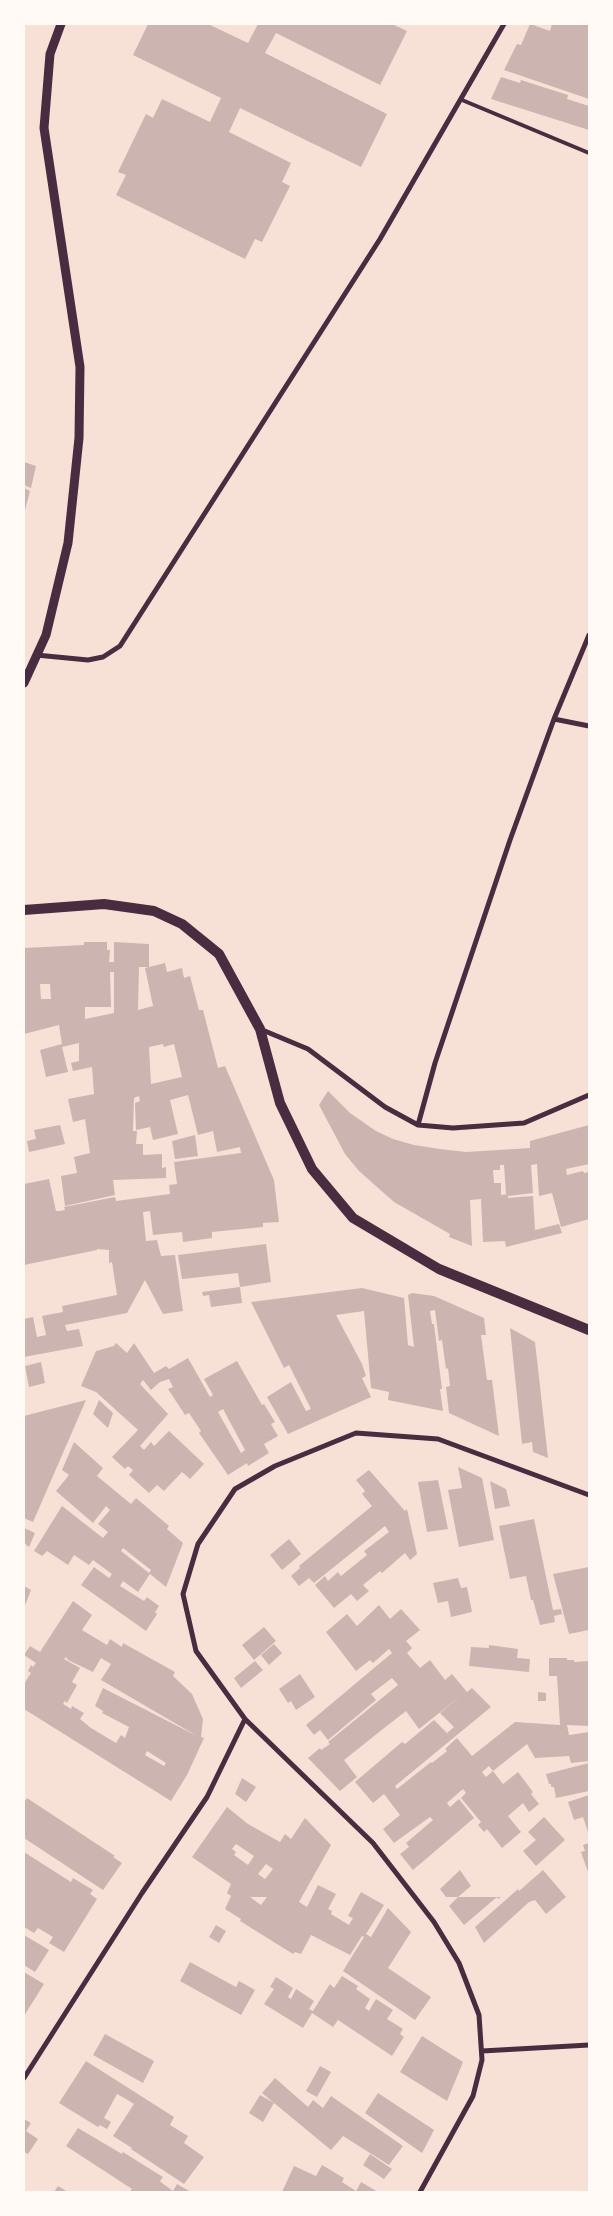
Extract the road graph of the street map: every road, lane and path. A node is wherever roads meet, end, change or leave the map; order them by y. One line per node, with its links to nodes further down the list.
1 (61, 24): 6 (street)
2 (504, 24): 3 (street)
3 (462, 100): 4 (lane); 6 (street)
4 (589, 153)
5 (589, 635): 8 (street)
6 (36, 655): 7 (street)
7 (24, 683)
8 (554, 719): 9 (street); 13 (street)
9 (589, 726)
10 (24, 910): 11 (main road)
11 (260, 1029): 13 (street); 14 (main road)
12 (589, 1095): 13 (street)
13 (418, 1124)
14 (589, 1330)
15 (589, 1495): 16 (street)
16 (246, 1719): 18 (street); 19 (street)
17 (589, 2045): 18 (street)
18 (482, 2051): 20 (street)
19 (24, 2078)
20 (420, 2192)

